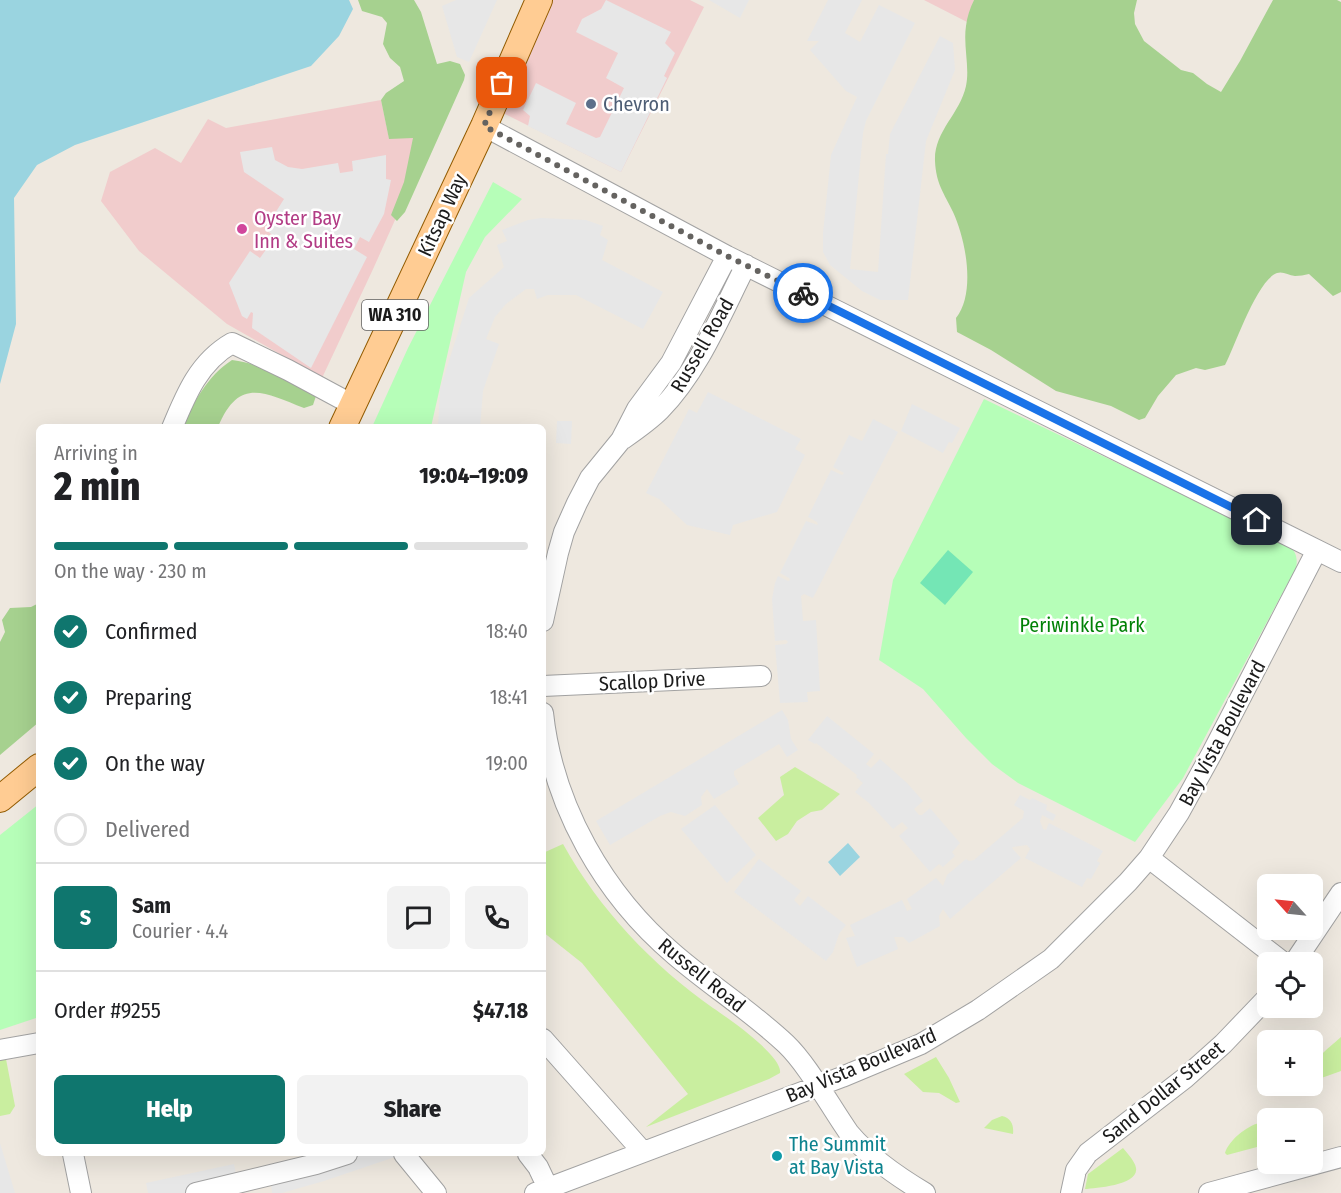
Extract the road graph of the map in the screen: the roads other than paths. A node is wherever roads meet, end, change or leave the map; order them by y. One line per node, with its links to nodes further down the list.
1 (540, 0): 2 (main road, Kitsap Way / WA 310)
2 (484, 126): 3 (street); 5 (main road, Kitsap Way / WA 310)
3 (727, 256): 4 (street); 7 (street, Russell Road)
4 (746, 265): 7 (street, Russell Road); 8 (street)
5 (347, 416): 6 (street)
6 (174, 424)
7 (621, 440): 10 (street, Russell Road)
8 (1317, 550): 9 (street); 16 (street, Bay Vista Boulevard)
9 (1341, 562)
10 (546, 607)
11 (761, 676): 12 (street, Scallop Drive)
12 (546, 686)
13 (546, 732): 24 (street, Russell Road)
14 (36, 769): 15 (main road)
15 (0, 799)
16 (1149, 858): 18 (street); 24 (street, Bay Vista Boulevard)
17 (1341, 893): 19 (street)
18 (1270, 952)
19 (1301, 952)
20 (1257, 1008): 36 (street, Sand Dollar Street)
21 (546, 1042): 25 (street)
22 (36, 1044): 23 (street)
23 (0, 1050)
24 (817, 1086): 25 (street, Bay Vista Boulevard); 35 (street, Russell Road)
25 (643, 1152): 31 (street, Bay Vista Boulevard)
26 (74, 1156): 32 (street)
27 (341, 1156): 33 (street)
28 (406, 1156): 34 (street)
29 (530, 1156): 31 (street)
30 (1341, 1156): 37 (street)
31 (542, 1191)
32 (81, 1193)
33 (196, 1193)
34 (435, 1193)
35 (926, 1193)
36 (1071, 1193)
37 (1209, 1193)

